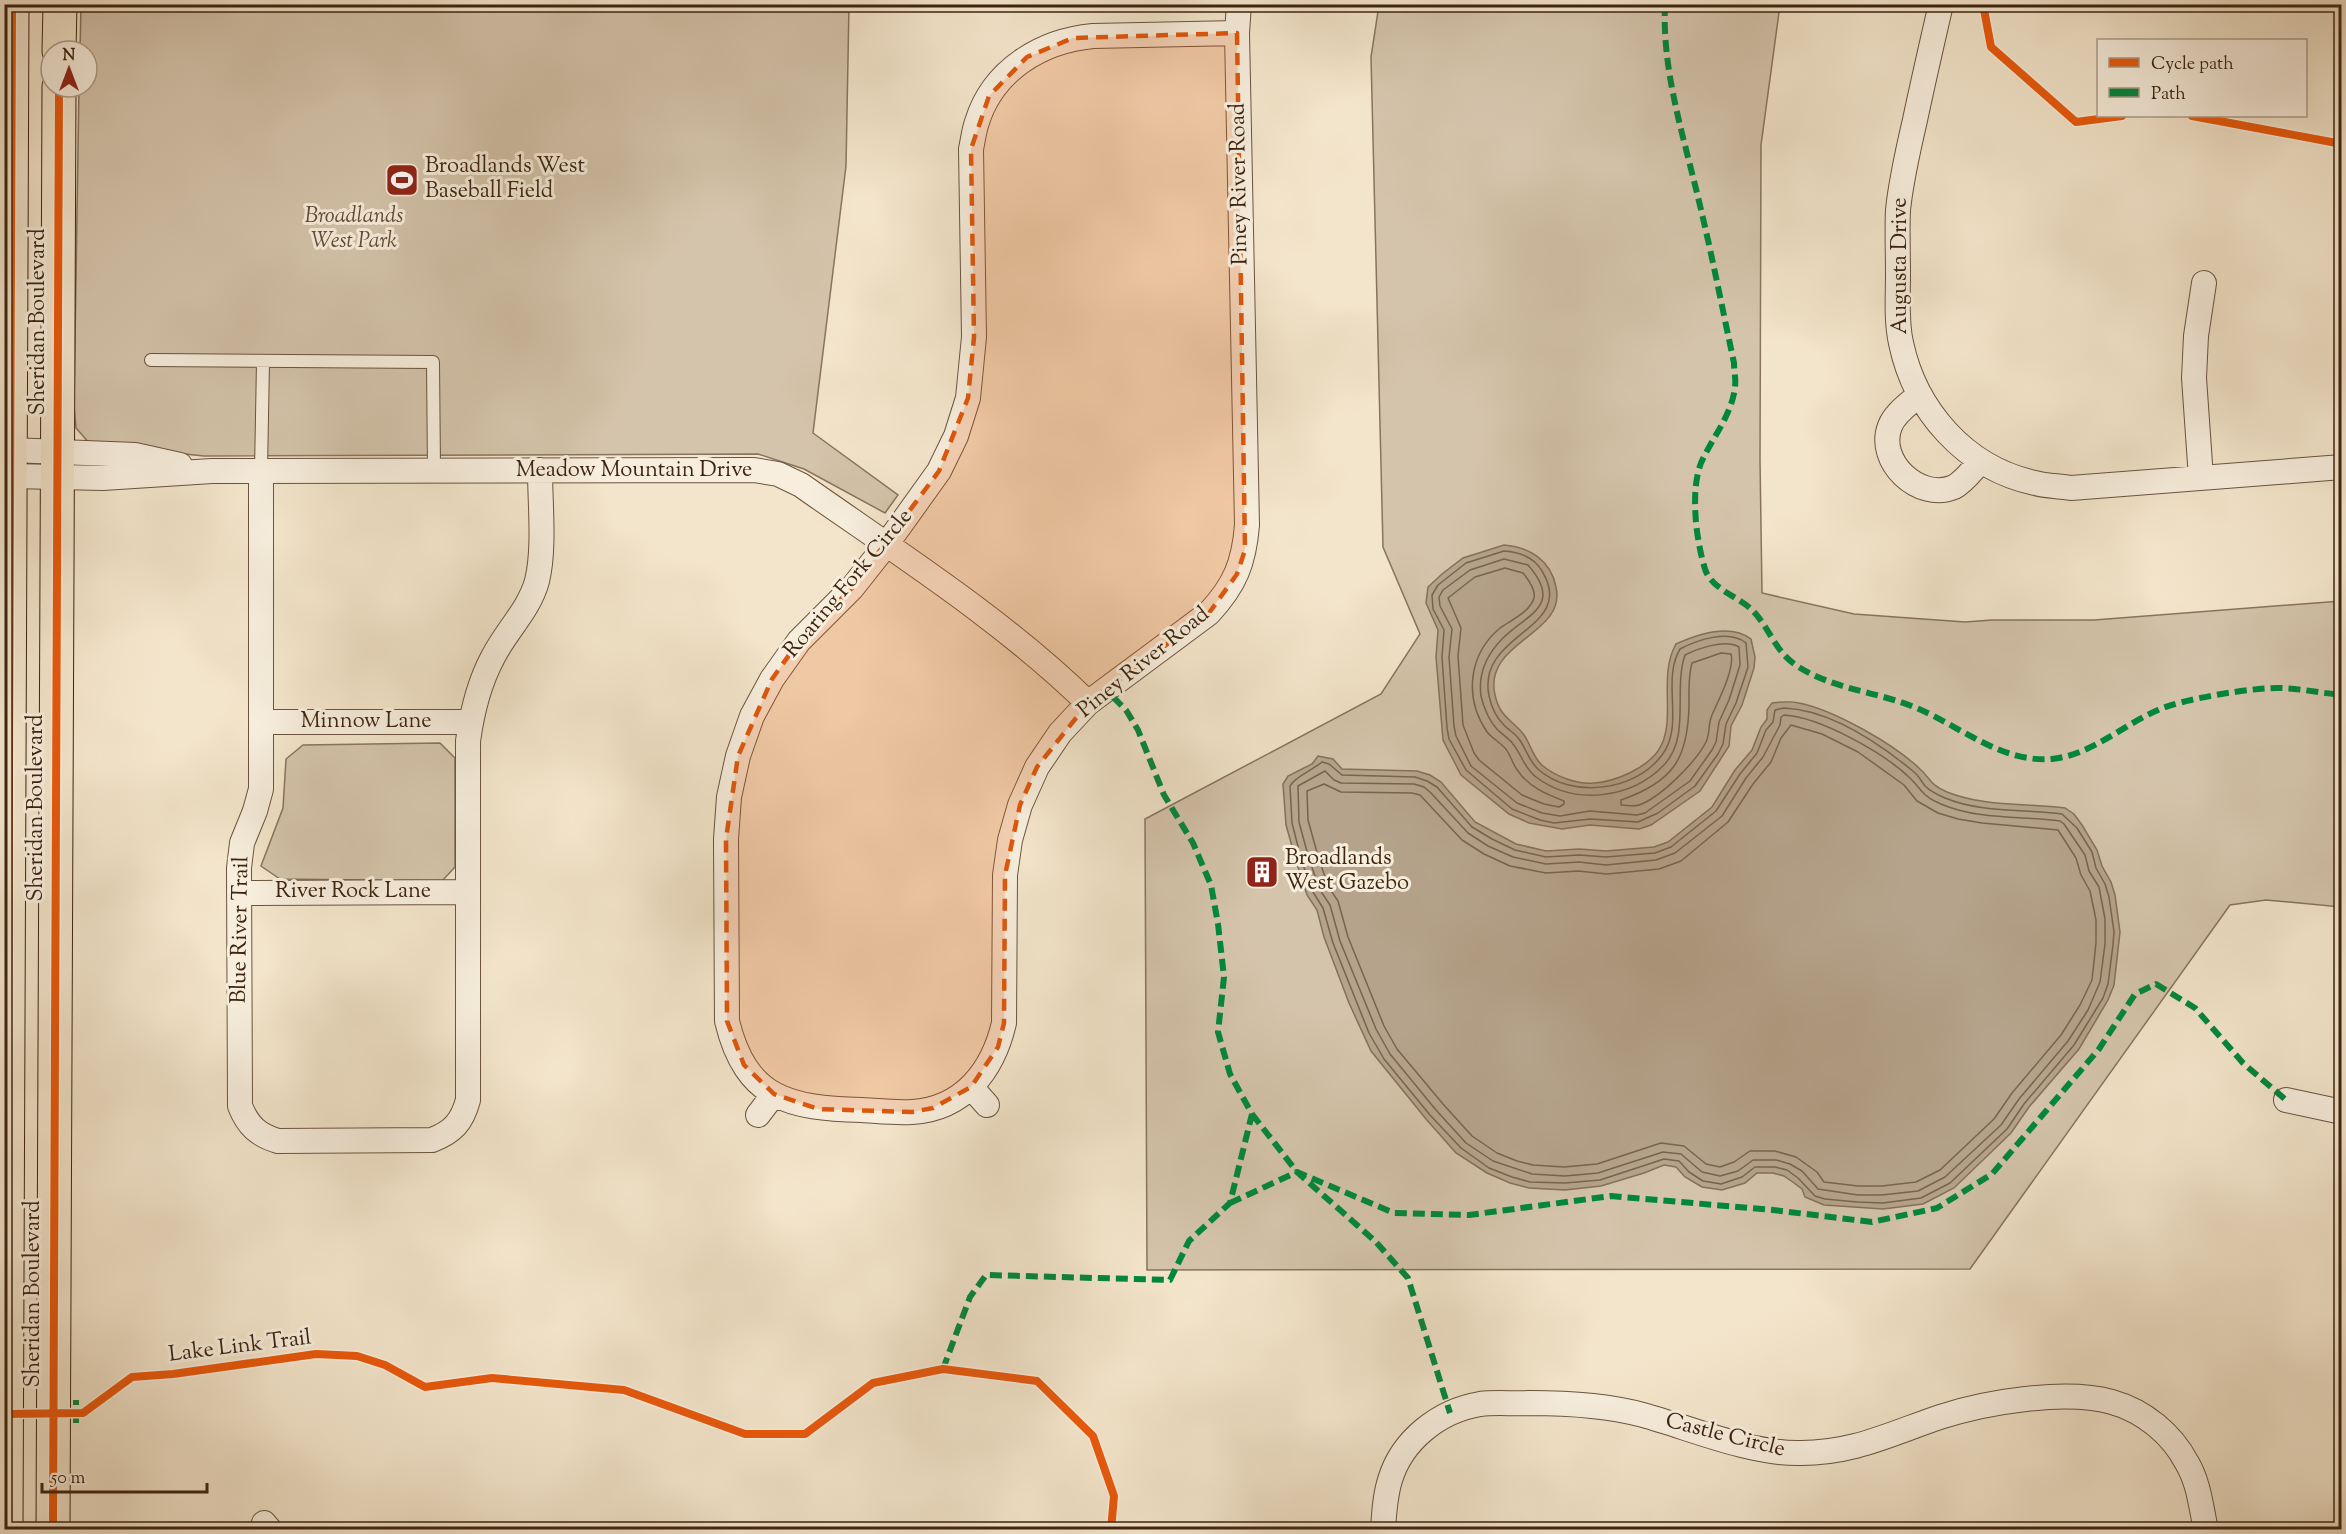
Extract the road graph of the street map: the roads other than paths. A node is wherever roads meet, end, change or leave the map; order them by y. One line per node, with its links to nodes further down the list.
1 (12, 4): 13 (main road, Sheridan Boulevard)
2 (60, 4): 6 (main road)
3 (1239, 4): 5 (street, Piney River Road)
4 (1941, 4): 11 (street, Augusta Drive)
5 (1237, 33): 20 (street, Roaring Fork Circle); 21 (street, Piney River Road)
6 (59, 39)
7 (59, 99): 14 (main road, Sheridan Boulevard)
8 (2204, 283): 19 (street)
9 (151, 360): 10 (lane)
10 (263, 362): 16 (lane); 18 (lane)
11 (1919, 395): 12 (street, Augusta Drive); 12 (street)
12 (1981, 461): 19 (street, Augusta Drive)
13 (11, 463): 14 (street, Meadow Mountain Drive); 32 (main road, Sheridan Boulevard)
14 (56, 464): 18 (street, Meadow Mountain Drive); 33 (main road, Sheridan Boulevard)
15 (2342, 467): 19 (street, Augusta Drive)
16 (434, 470): 17 (street, Meadow Mountain Drive); 18 (street, Meadow Mountain Drive)
17 (540, 470): 20 (street, Meadow Mountain Drive); 23 (street, Blue River Trail)
18 (261, 471): 22 (street, Blue River Trail)
19 (2201, 478)
20 (886, 545): 21 (street, Meadow Mountain Drive); 27 (street, Roaring Fork Circle)
21 (1088, 703): 26 (street, Piney River Road)
22 (262, 722): 23 (street, Minnow Lane); 24 (street, Blue River Trail)
23 (471, 722): 25 (street, Blue River Trail)
24 (239, 892): 25 (street, River Rock Lane); 25 (street, Blue River Trail)
25 (468, 892)
26 (970, 1087): 27 (street, Roaring Fork Circle); 29 (street)
27 (774, 1094): 31 (street)
28 (2286, 1100): 30 (street)
29 (987, 1105)
30 (2342, 1112)
31 (758, 1115)
32 (6, 1530)
33 (53, 1530)
34 (1383, 1530): 35 (street, Castle Circle)
35 (2206, 1530)

